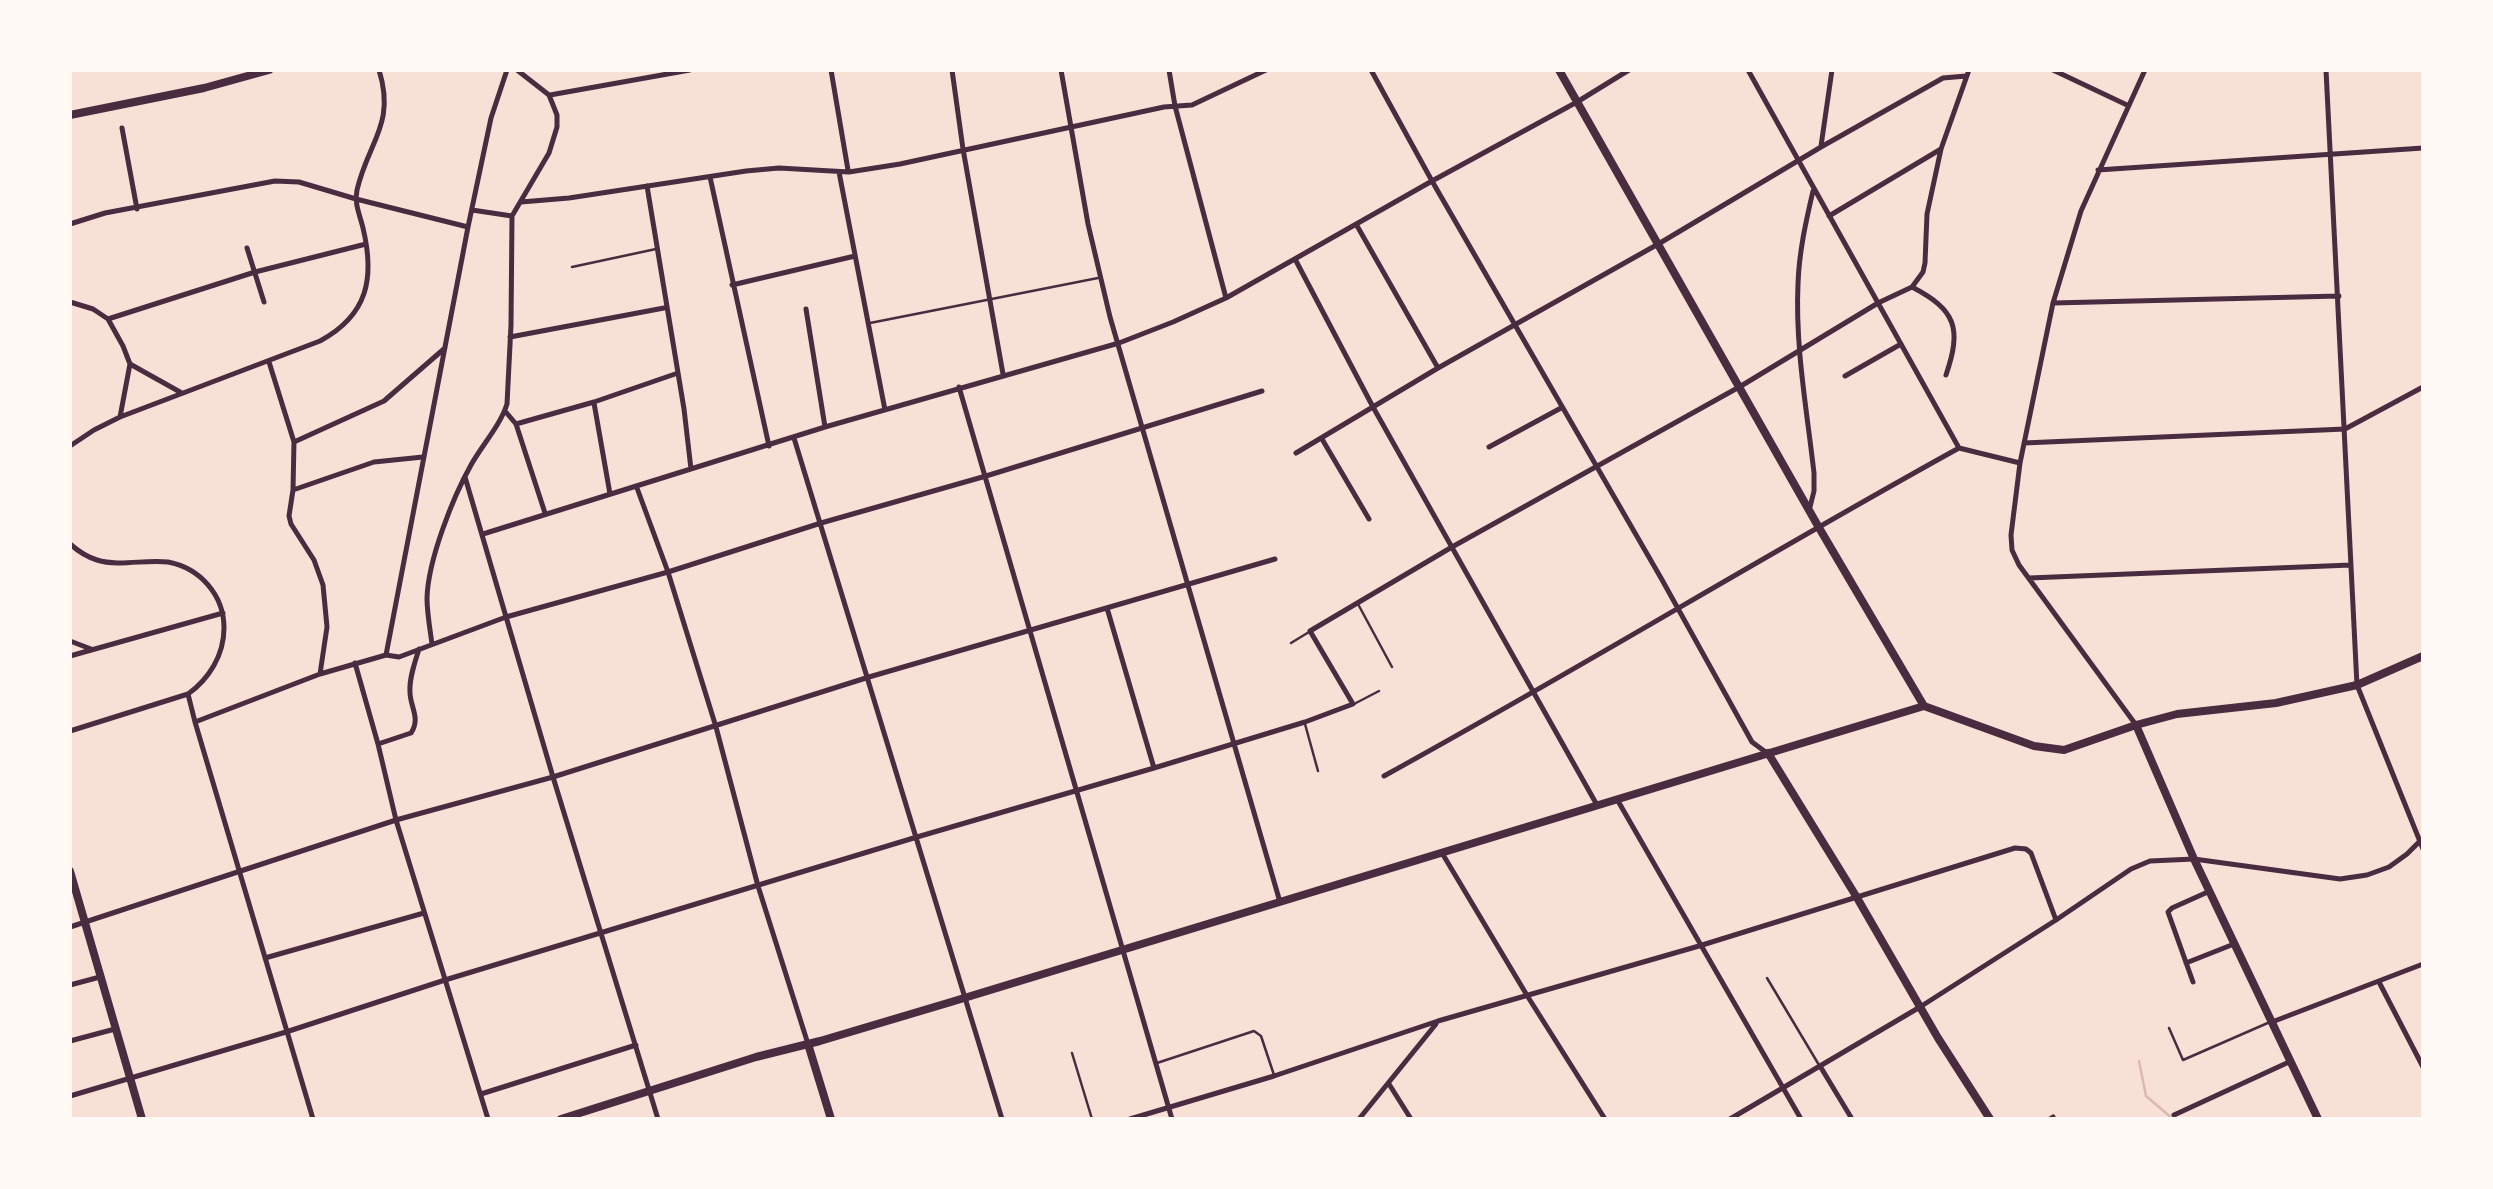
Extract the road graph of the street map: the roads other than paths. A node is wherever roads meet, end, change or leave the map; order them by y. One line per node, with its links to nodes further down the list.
1 (269, 70): 26 (street)
2 (379, 70): 42 (street)
3 (507, 70): 45 (street)
4 (517, 70): 22 (street)
5 (690, 70): 22 (street)
6 (830, 70): 37 (street)
7 (952, 70): 31 (street)
8 (1061, 70): 28 (street)
9 (1168, 70): 24 (street)
10 (1266, 70): 24 (street)
11 (1370, 70): 39 (street)
12 (1560, 70): 23 (street)
13 (1629, 70): 23 (street)
14 (1748, 70): 34 (street)
15 (1832, 70): 29 (street)
16 (1938, 70): 21 (street)
17 (2053, 70): 25 (street)
18 (2145, 70): 25 (street)
19 (2326, 70): 33 (street)
20 (1968, 73): 21 (street); 32 (street)
21 (1943, 78): 29 (street)
22 (549, 95): 43 (street)
23 (1577, 102): 39 (street); 51 (street)
24 (1175, 106): 28 (street); 64 (street)
25 (2128, 106): 35 (street)
26 (70, 114)
27 (122, 128): 44 (street)
28 (1070, 128): 31 (street); 59 (street)
29 (1821, 147): 34 (street)
30 (2423, 148): 33 (street)
31 (963, 149): 37 (street); 63 (street)
32 (1941, 149): 47 (street); 61 (street)
33 (2330, 154): 35 (street); 62 (street)
34 (1799, 162): 41 (street); 51 (street)
35 (2098, 170): 68 (street)
36 (839, 172): 37 (street); 38 (street); 55 (street)
37 (849, 172)
38 (710, 177): 40 (street); 60 (street)
39 (1432, 181): 49 (street); 73 (street)
40 (647, 186): 43 (street); 54 (street)
41 (1813, 188): 47 (street); 78 (street)
42 (356, 200): 44 (street); 50 (street); 52 (street)
43 (520, 202): 46 (street)
44 (137, 208): 48 (street)
45 (472, 210): 46 (street); 50 (street)
46 (512, 216): 74 (street)
47 (1829, 216): 67 (street)
48 (70, 224)
49 (1356, 224): 56 (street); 81 (street)
50 (468, 227): 77 (street)
51 (1660, 243): 73 (street); 86 (street)
52 (366, 244): 58 (street); 79 (street)
53 (247, 248): 58 (street)
54 (658, 249): 57 (lane); 69 (street)
55 (855, 256): 60 (street); 72 (street)
56 (1295, 259): 64 (street); 92 (street)
57 (572, 266)
58 (255, 272): 66 (street); 71 (street)
59 (1099, 278): 63 (lane); 75 (street)
60 (732, 285): 106 (street)
61 (1912, 287): 67 (street); 84 (street)
62 (2338, 296): 68 (street); 100 (street)
63 (991, 298): 72 (lane); 83 (street)
64 (1226, 298): 75 (street)
65 (70, 302): 71 (street)
66 (264, 302)
67 (1878, 303): 76 (street); 78 (street)
68 (2053, 304): 104 (street)
69 (666, 308): 74 (street); 82 (street)
70 (806, 308): 98 (street)
71 (108, 319): 80 (street)
72 (868, 324): 94 (street)
73 (1516, 324): 81 (street); 93 (street)
74 (510, 338): 95 (street)
75 (1119, 343): 83 (street); 99 (street)
76 (1901, 344): 85 (street); 108 (street)
77 (445, 348): 103 (street); 110 (street)
78 (1800, 349): 86 (street); 119 (street)
79 (269, 362): 90 (street); 103 (street)
80 (130, 364): 90 (street); 96 (street)
81 (1438, 368): 92 (street)
82 (678, 373): 91 (street); 113 (street)
83 (1004, 374): 87 (street)
84 (1946, 375)
85 (1845, 376)
86 (1740, 386): 112 (street); 119 (street)
87 (959, 387): 94 (street); 114 (street)
88 (2423, 387): 100 (street)
89 (1262, 391): 99 (street)
90 (181, 392): 96 (street)
91 (594, 402): 97 (street); 118 (street)
92 (1372, 407): 102 (street); 126 (street)
93 (1562, 407): 107 (street); 112 (street)
94 (885, 410): 98 (street)
95 (505, 411): 97 (street); 115 (street)
96 (120, 417): 105 (street)
97 (516, 424): 120 (street)
98 (826, 427): 101 (street)
99 (1142, 428): 114 (street); 131 (street)
100 (2345, 429): 104 (street); 128 (street)
101 (794, 437): 106 (street); 122 (street)
102 (1322, 438): 109 (street); 121 (street)
103 (294, 442): 117 (street)
104 (2024, 443): 111 (street)
105 (70, 446)
106 (768, 446): 113 (street)
107 (1489, 447)
108 (1959, 448): 111 (street); 123 (street)
109 (1296, 453)
110 (423, 456): 117 (street); 144 (street)
111 (2020, 463): 130 (street)
112 (1596, 467): 126 (street); 134 (street)
113 (690, 469): 116 (street)
114 (986, 476): 122 (street); 137 (street)
115 (465, 477): 124 (street); 141 (street)
116 (637, 487): 118 (street); 129 (street)
117 (293, 490): 149 (street)
118 (610, 494): 120 (street)
119 (1810, 507): 123 (street)
120 (544, 513): 124 (street)
121 (1369, 519)
122 (822, 523): 129 (street); 150 (street)
123 (1818, 526): 134 (street); 156 (street)
124 (483, 534): 136 (street)
125 (70, 544): 135 (street)
126 (1452, 547): 132 (street); 153 (street)
127 (1275, 559): 131 (street)
128 (2351, 565): 130 (street); 151 (street)
129 (668, 572): 136 (street); 160 (street)
130 (2028, 578): 159 (street)
131 (1188, 585): 133 (street); 162 (street)
132 (1357, 602): 138 (street); 148 (lane)
133 (1107, 608): 137 (street); 165 (street)
134 (1676, 608): 153 (street); 164 (street)
135 (223, 612): 143 (street); 154 (street)
136 (506, 617): 141 (street); 168 (street)
137 (1028, 629): 150 (street); 169 (street)
138 (1310, 631): 140 (lane); 155 (street)
139 (70, 641): 143 (street)
140 (1292, 643)
141 (432, 644): 142 (street)
142 (419, 649): 144 (street); 163 (street)
143 (92, 650): 145 (street)
144 (386, 655): 147 (street)
145 (70, 656)
146 (2423, 656): 151 (street)
147 (355, 664): 149 (street); 163 (street)
148 (1392, 667)
149 (320, 674): 157 (street)
150 (869, 677): 160 (street); 173 (street)
151 (2357, 686): 159 (street); 174 (street)
152 (1379, 691): 155 (lane)
153 (1534, 693): 167 (street); 171 (street)
154 (188, 694): 157 (street); 161 (street)
155 (1353, 704): 158 (street)
156 (1924, 706): 159 (street); 164 (street)
157 (195, 722): 178 (street)
158 (1304, 722): 162 (street); 166 (lane)
159 (2136, 725): 176 (street)
160 (716, 726): 168 (street); 179 (street)
161 (70, 730)
162 (1234, 743): 165 (street); 182 (street)
163 (378, 744): 172 (street)
164 (1768, 753): 170 (street); 181 (street)
165 (1154, 768): 169 (street)
166 (1318, 772)
167 (1384, 776)
168 (554, 777): 172 (street); 187 (street)
169 (1078, 791): 173 (street); 190 (street)
170 (1617, 799): 171 (street); 189 (street)
171 (1598, 805): 175 (street)
172 (396, 820): 178 (street); 183 (street)
173 (916, 838): 179 (street); 200 (street)
174 (2422, 843): 176 (street)
175 (1442, 853): 182 (street); 201 (street)
176 (2194, 859): 180 (street); 184 (street)
177 (70, 871): 185 (street)
178 (238, 871): 185 (street); 191 (street)
179 (758, 886): 187 (street); 209 (street)
180 (2210, 891): 188 (street); 192 (street)
181 (1856, 896): 184 (street); 189 (street); 202 (street)
182 (1280, 902): 190 (street)
183 (424, 912): 191 (street); 196 (street)
184 (2056, 920): 202 (street)
185 (84, 924): 186 (street); 194 (street)
186 (70, 927)
187 (602, 934): 196 (street); 210 (street)
188 (2234, 944): 192 (street); 204 (street)
189 (1699, 946): 201 (street); 219 (street)
190 (1122, 949): 200 (street); 213 (street)
191 (265, 958): 207 (street)
192 (2186, 963): 197 (street)
193 (2423, 964): 198 (street)
194 (100, 977): 199 (street); 205 (street)
195 (1767, 978): 214 (lane)
196 (445, 980): 207 (street); 221 (street)
197 (2193, 982)
198 (2378, 982): 204 (street); 215 (street)
199 (70, 985)
200 (965, 997): 209 (street); 231 (street)
201 (1528, 997): 203 (street); 237 (street)
202 (1920, 1007): 214 (street); 241 (street)
203 (1438, 1021): 216 (street); 218 (street)
204 (2272, 1022): 206 (lane); 212 (street)
205 (115, 1028): 208 (street); 217 (street)
206 (2168, 1028)
207 (286, 1032): 217 (street); 226 (street)
208 (70, 1041)
209 (808, 1044): 220 (street); 230 (street)
210 (636, 1045): 220 (street); 221 (street)
211 (1072, 1052): 232 (lane)
212 (2290, 1062): 224 (street); 242 (street)
213 (1156, 1064): 216 (lane); 223 (street)
214 (1820, 1066): 219 (street); 240 (street)
215 (2423, 1067)
216 (1274, 1076): 223 (street)
217 (130, 1079): 222 (street); 225 (street)
218 (1389, 1084): 235 (street); 236 (street)
219 (1782, 1088): 238 (street); 239 (street)
220 (650, 1092): 228 (street); 229 (street)
221 (480, 1094): 227 (street)
222 (70, 1096)
223 (1169, 1108): 233 (street); 234 (street)
224 (2174, 1116)
225 (142, 1119)
226 (312, 1119)
227 (488, 1119)
228 (561, 1119)
229 (658, 1119)
230 (830, 1119)
231 (1002, 1119)
232 (1092, 1119)
233 (1130, 1119)
234 (1172, 1119)
235 (1359, 1119)
236 (1410, 1119)
237 (1605, 1119)
238 (1730, 1119)
239 (1800, 1119)
240 (1852, 1119)
241 (1990, 1119)
242 (2318, 1119)

